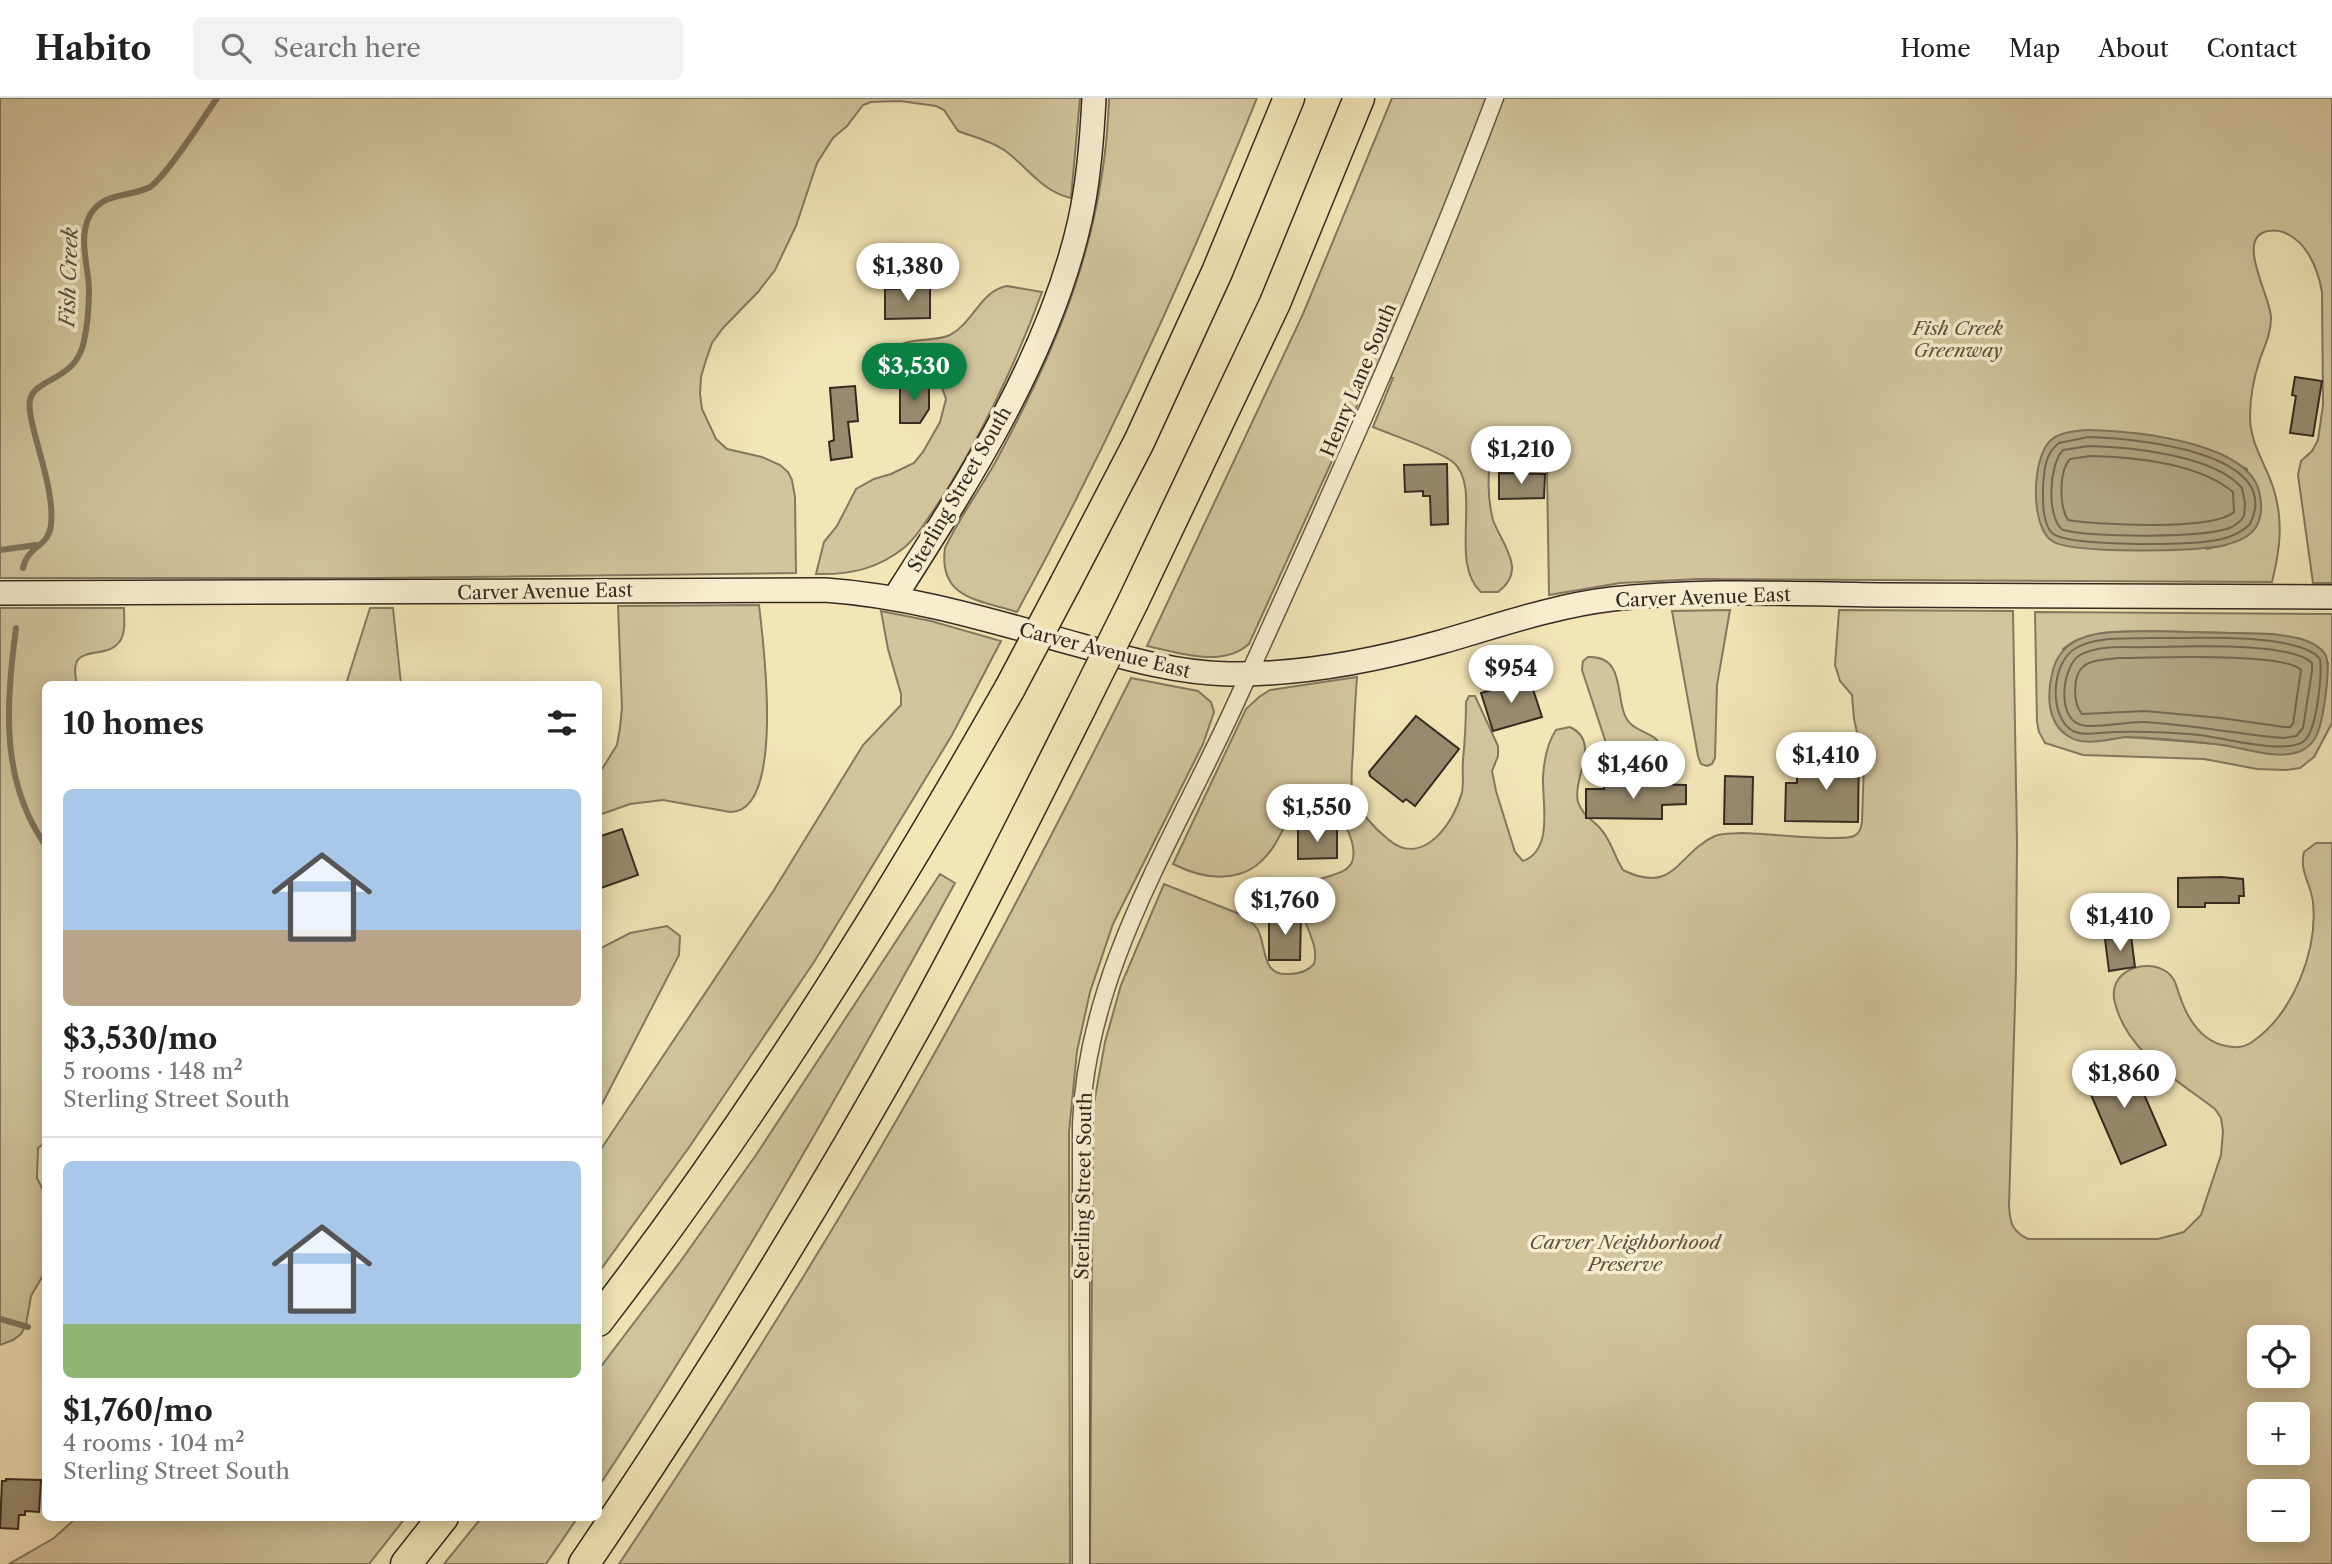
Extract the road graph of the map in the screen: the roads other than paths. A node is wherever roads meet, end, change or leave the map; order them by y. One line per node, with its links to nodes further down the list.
1 (1094, 98): 6 (street, Sterling Street South)
2 (1289, 98): 9 (highway, bridge)
3 (1359, 98): 12 (highway, bridge)
4 (1495, 98): 8 (street, Henry Lane South)
5 (0, 593): 6 (street, Carver Avenue East)
6 (895, 597): 8 (street, Carver Avenue East)
7 (2332, 597): 8 (street, Carver Avenue East)
8 (1249, 674): 13 (street, Sterling Street South)
9 (602, 1315)
10 (440, 1521): 11 (highway)
11 (406, 1564)
12 (584, 1564)
13 (1081, 1564)

